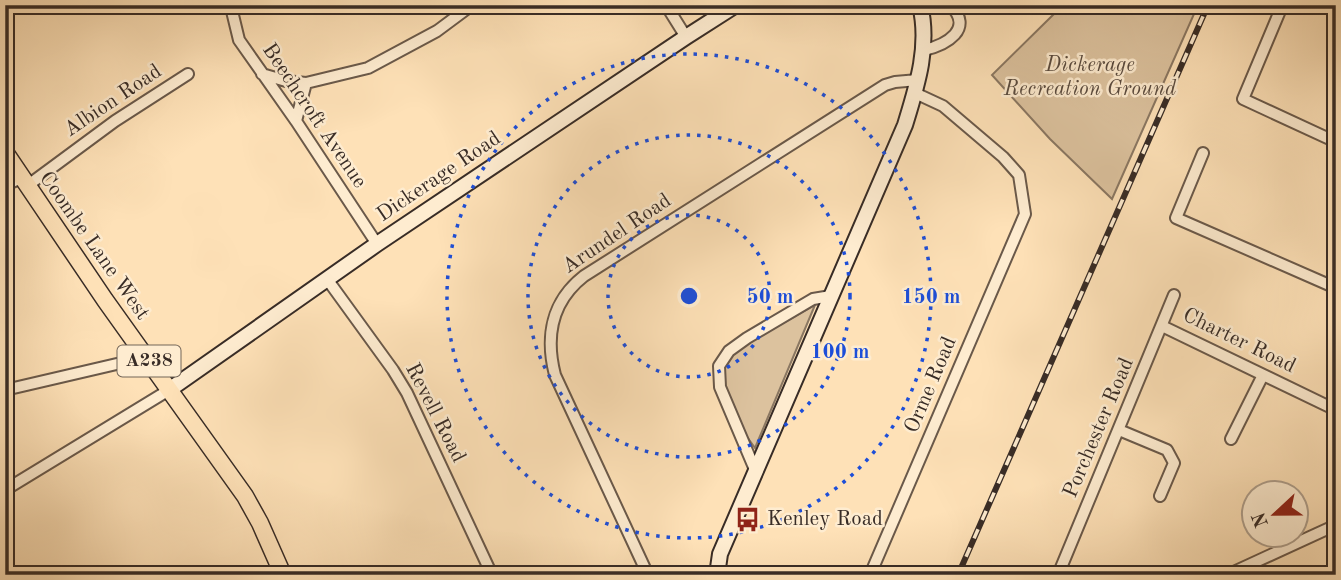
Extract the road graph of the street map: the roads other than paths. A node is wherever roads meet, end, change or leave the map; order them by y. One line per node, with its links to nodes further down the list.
1 (232, 5): 11 (street, Beechcroft Avenue)
2 (472, 5): 12 (street)
3 (666, 5): 8 (street)
4 (736, 5): 8 (street, Dickerage Road)
5 (920, 5): 9 (street)
6 (950, 5): 9 (street)
7 (1282, 6): 15 (street)
8 (686, 37): 20 (street, Dickerage Road)
9 (923, 50): 13 (street)
10 (188, 74): 18 (street, Albion Road)
11 (262, 74): 12 (street); 14 (street, Beechcroft Avenue)
12 (306, 83): 14 (street)
13 (917, 87): 24 (street); 39 (street, Arundel Road); 41 (street, Orme Road)
14 (296, 121): 20 (street, Beechcroft Avenue)
15 (1336, 142)
16 (5, 152): 18 (main road, Coombe Lane West / A238)
17 (1203, 153): 22 (street)
18 (25, 182): 19 (street, Albion Road); 26 (main road, Coombe Lane West / A238)
19 (5, 186)
20 (377, 244): 21 (street, Dickerage Road)
21 (327, 279): 29 (street, Dickerage Road); 38 (street, Revell Road)
22 (1336, 289)
23 (1174, 295): 25 (street, Porchester Road)
24 (831, 296): 33 (street); 33 (street)
25 (1162, 326): 27 (street, Charter Road); 31 (street, Porchester Road)
26 (141, 350): 28 (street); 29 (main road, Coombe Lane West / A238)
27 (1263, 375): 30 (street, Charter Road); 32 (street)
28 (5, 390)
29 (169, 390): 34 (street); 37 (main road, Coombe Lane West / A238)
30 (1336, 410)
31 (1119, 430): 35 (street); 42 (street, Porchester Road)
32 (1231, 439)
33 (756, 472): 40 (street)
34 (5, 491)
35 (1160, 496)
36 (1336, 525): 43 (street)
37 (283, 575)
38 (492, 575)
39 (648, 575)
40 (718, 575)
41 (870, 575)
42 (1058, 575)
43 (1227, 575)

